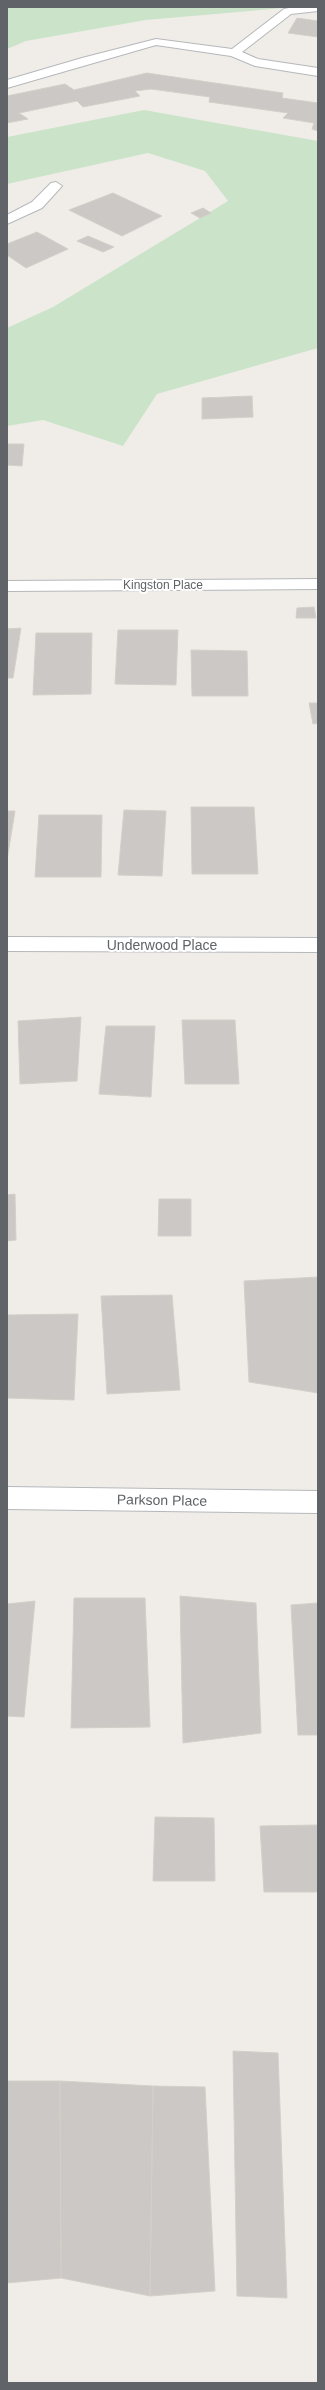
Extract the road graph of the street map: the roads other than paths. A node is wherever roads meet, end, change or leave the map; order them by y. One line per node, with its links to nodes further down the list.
1 (318, 8): 2 (street)
2 (234, 53): 3 (street); 4 (street)
3 (318, 72)
4 (7, 84)
5 (56, 186): 6 (street)
6 (7, 220)
7 (318, 584): 8 (street, Kingston Place)
8 (7, 586)
9 (7, 944): 10 (street, Underwood Place)
10 (318, 946)
11 (7, 1498): 12 (street, Parkson Place)
12 (318, 1502)

